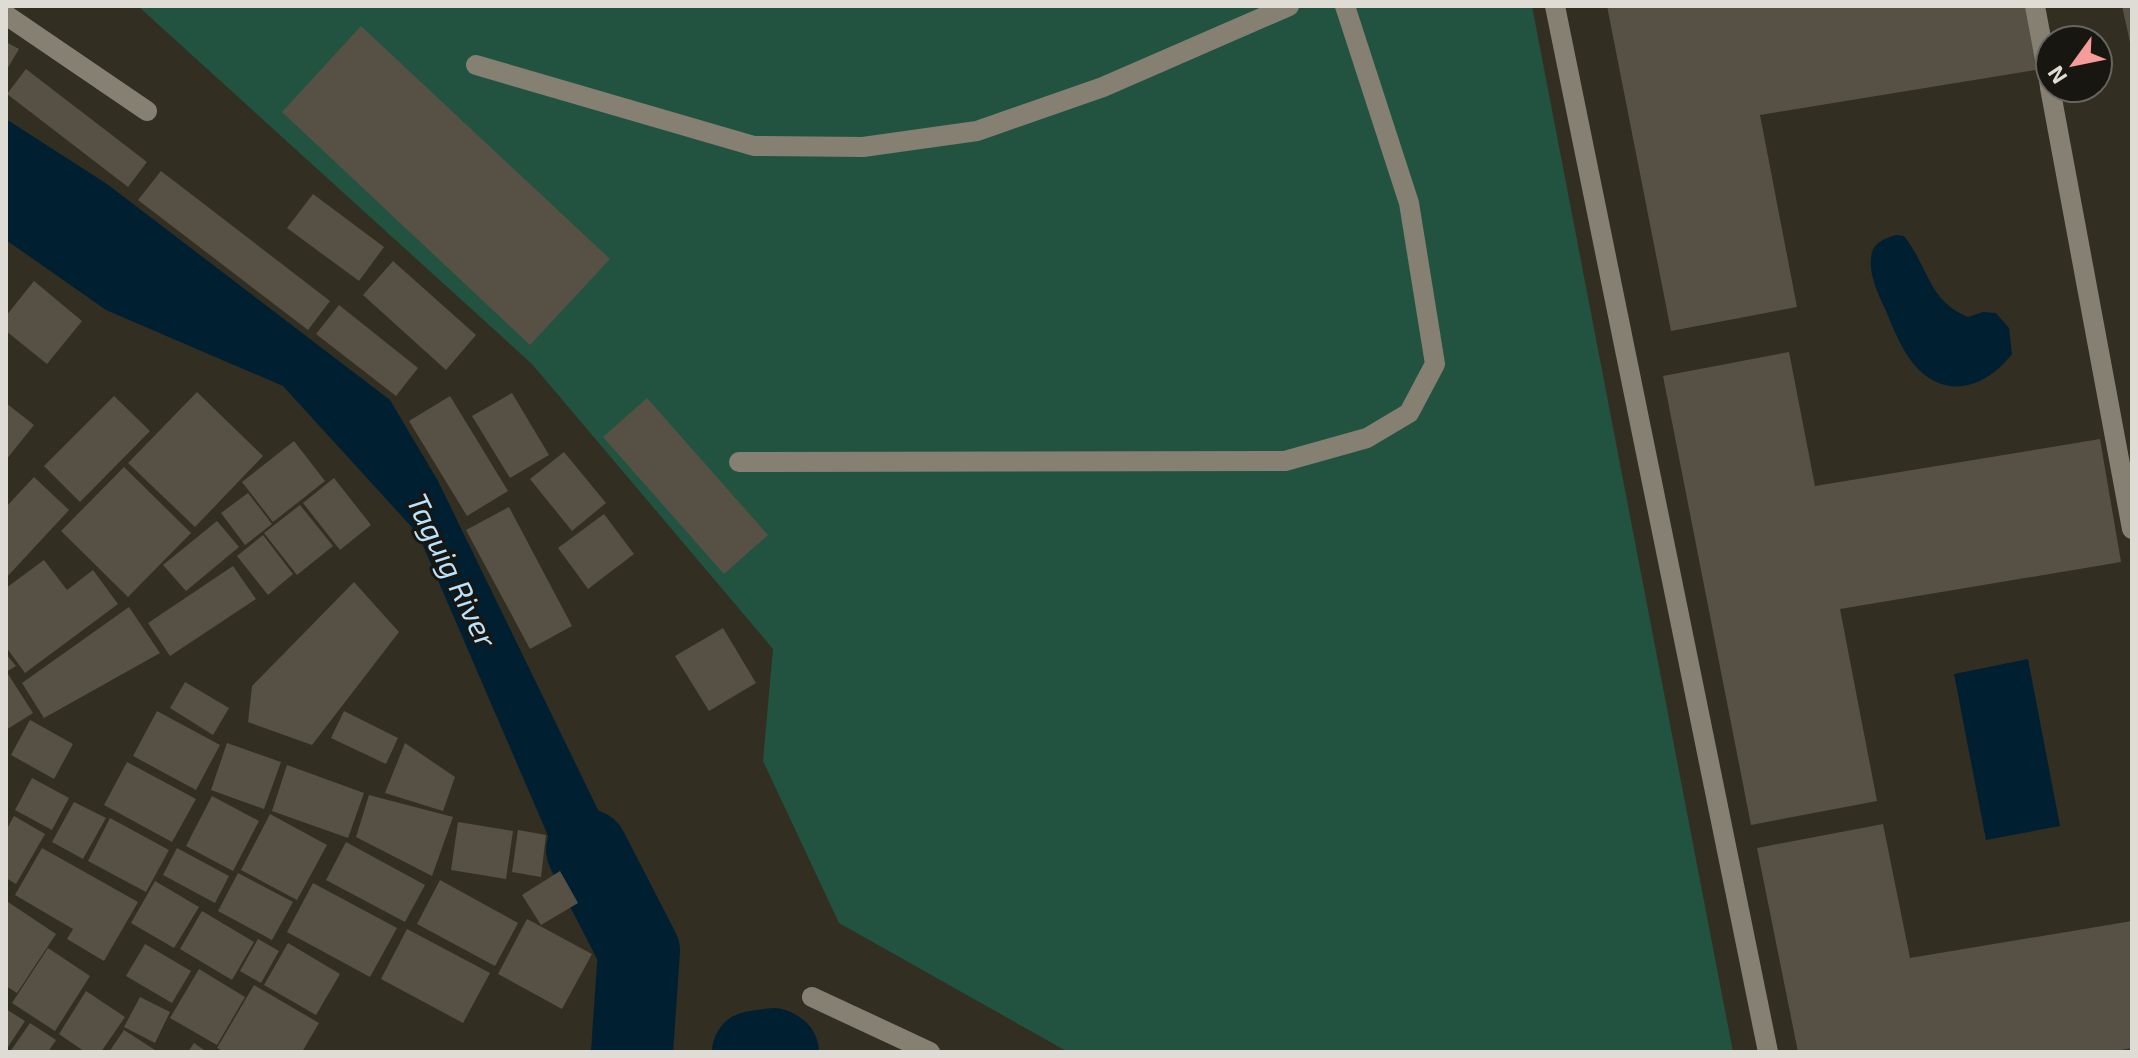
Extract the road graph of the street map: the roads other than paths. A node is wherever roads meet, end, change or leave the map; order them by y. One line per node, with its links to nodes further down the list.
1 (1289, 6): 5 (lane)
2 (1345, 6): 8 (lane)
3 (1555, 6): 13 (lane)
4 (6, 15): 7 (lane)
5 (476, 65)
6 (2053, 104): 9 (lane)
7 (147, 111)
8 (739, 462)
9 (2130, 501): 10 (lane)
10 (2132, 529)
11 (812, 997): 12 (lane)
12 (930, 1052)
13 (1768, 1052)

